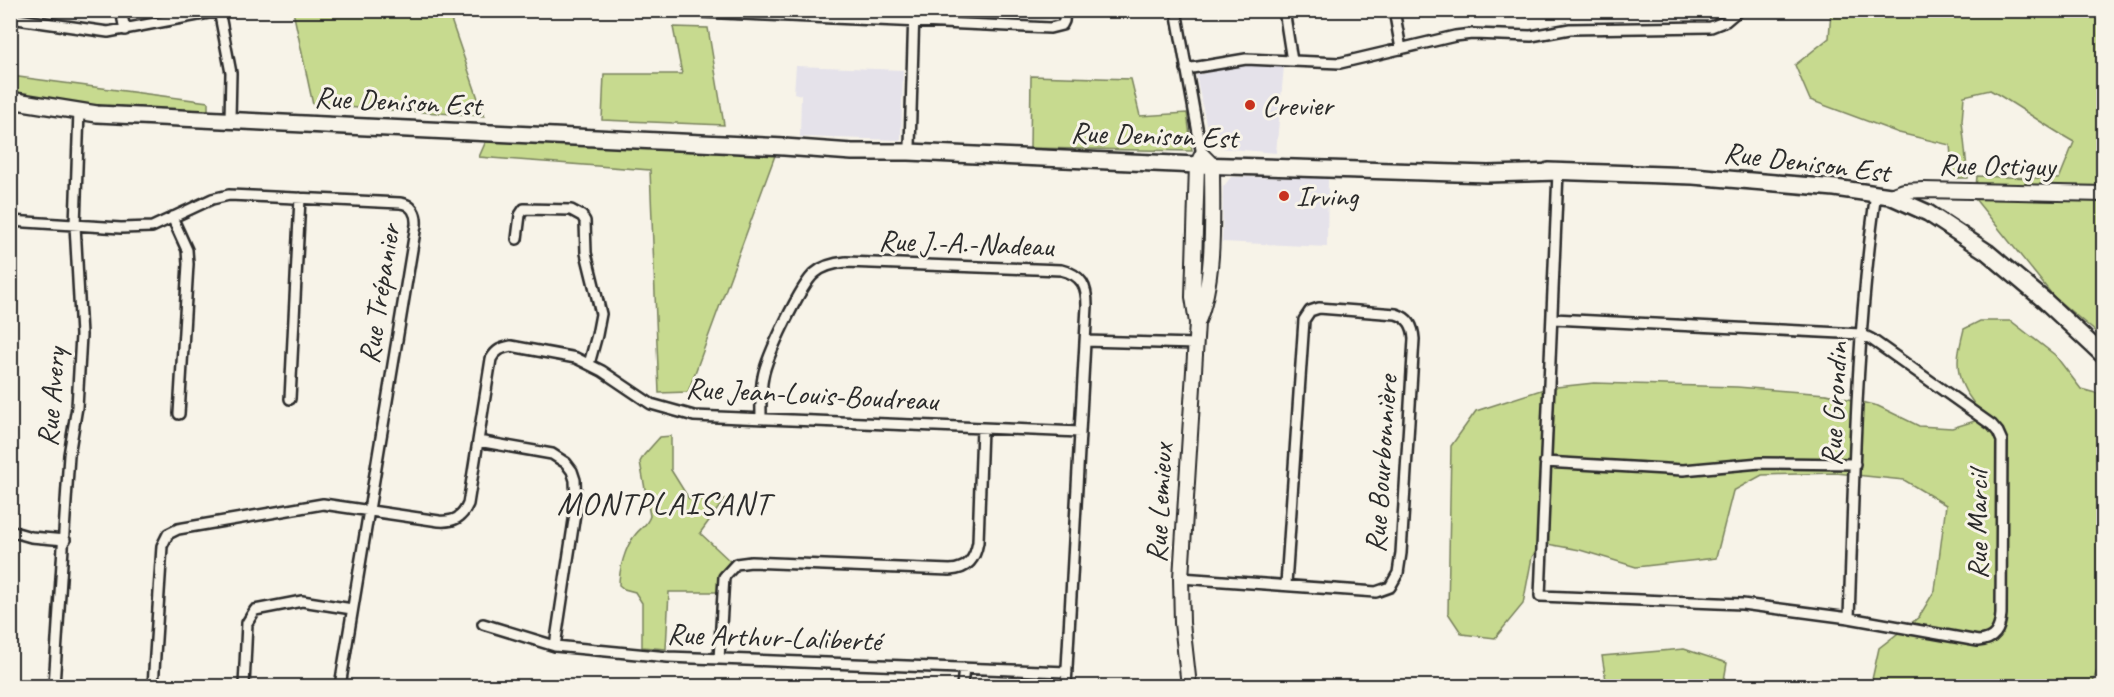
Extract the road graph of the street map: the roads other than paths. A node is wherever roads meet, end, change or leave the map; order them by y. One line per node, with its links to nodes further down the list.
1 (121, 10): 12 (street)
2 (656, 10): 11 (street)
3 (914, 10): 11 (street)
4 (1065, 10): 11 (street)
5 (1176, 10): 15 (street, Rue Lemieux)
6 (1284, 10): 14 (street)
7 (1394, 10): 13 (street)
8 (1739, 10): 13 (street)
9 (219, 11): 12 (street); 18 (street)
10 (14, 16): 12 (street)
11 (914, 22): 19 (street)
12 (125, 30)
13 (1401, 49): 14 (street)
14 (1292, 61): 15 (street)
15 (1186, 69): 21 (street, Rue Lemieux)
16 (10, 100): 17 (main road, Rue Denison Est)
17 (79, 111): 18 (main road, Rue Denison Est); 28 (street, Rue Avery)
18 (230, 119): 20 (main road, Rue Denison Est)
19 (910, 146): 20 (main road, Rue Denison Est); 21 (main road, Rue Denison Est)
20 (784, 147): 21 (main road, Rue Denison Est)
21 (1204, 162): 22 (main road, Rue Denison Est); 33 (street, Rue Lemieux)
22 (1558, 172): 23 (main road, Rue Denison Est); 30 (street)
23 (1883, 194): 24 (street, Rue Ostiguy); 31 (street, Rue Grondin); 34 (main road, Rue Denison Est)
24 (2103, 194)
25 (300, 198): 26 (street, Rue Trépanier); 36 (street); 44 (street, Rue Trépanier)
26 (172, 218): 28 (street, Rue Trépanier); 37 (street)
27 (10, 221): 28 (street, Rue Trépanier)
28 (75, 225): 46 (street, Rue Avery)
29 (517, 238): 35 (street)
30 (1553, 319): 31 (street, Rue Marcil); 42 (street)
31 (1861, 334): 43 (street, Rue Grondin); 50 (street, Rue Marcil)
32 (1085, 340): 33 (street); 38 (street, Rue J.-A.-Nadeau); 40 (street, Rue J.-A.-Nadeau)
33 (1196, 344): 47 (street, Rue Lemieux)
34 (2103, 356)
35 (589, 364): 38 (street, Rue Jean-Louis-Boudreau); 41 (street, Rue Jean-Louis-Boudreau)
36 (290, 399)
37 (179, 414)
38 (761, 419): 39 (street, Rue Jean-Louis-Boudreau)
39 (982, 428): 40 (street, Rue Jean-Louis-Boudreau); 53 (street)
40 (1080, 432): 55 (street, Rue J.-A.-Nadeau)
41 (478, 441): 44 (street, Rue Jean-Louis-Boudreau); 52 (street)
42 (1545, 462): 43 (street); 50 (street, Rue Marcil)
43 (1855, 464): 50 (street, Rue Grondin)
44 (369, 510): 49 (street, Rue Trépanier); 57 (street, Rue Jean-Louis-Boudreau)
45 (10, 531): 46 (street)
46 (65, 540): 56 (street, Rue Avery)
47 (1181, 578): 48 (street, Rue Bourbonnière); 62 (street, Rue Lemieux)
48 (1286, 585): 48 (street, Rue Bourbonnière)
49 (352, 609): 58 (street); 59 (street, Rue Trépanier)
50 (1849, 618)
51 (483, 624): 52 (street, Rue Arthur-Laliberté)
52 (555, 646): 53 (street, Rue Arthur-Laliberté)
53 (719, 659): 54 (street, Rue Arthur-Laliberté)
54 (964, 668): 55 (street, Rue Arthur-Laliberté); 60 (street)
55 (1067, 672): 61 (street, Rue J.-A.-Nadeau)
56 (54, 687)
57 (153, 687)
58 (244, 687)
59 (340, 687)
60 (963, 687)
61 (1066, 687)
62 (1190, 687)

